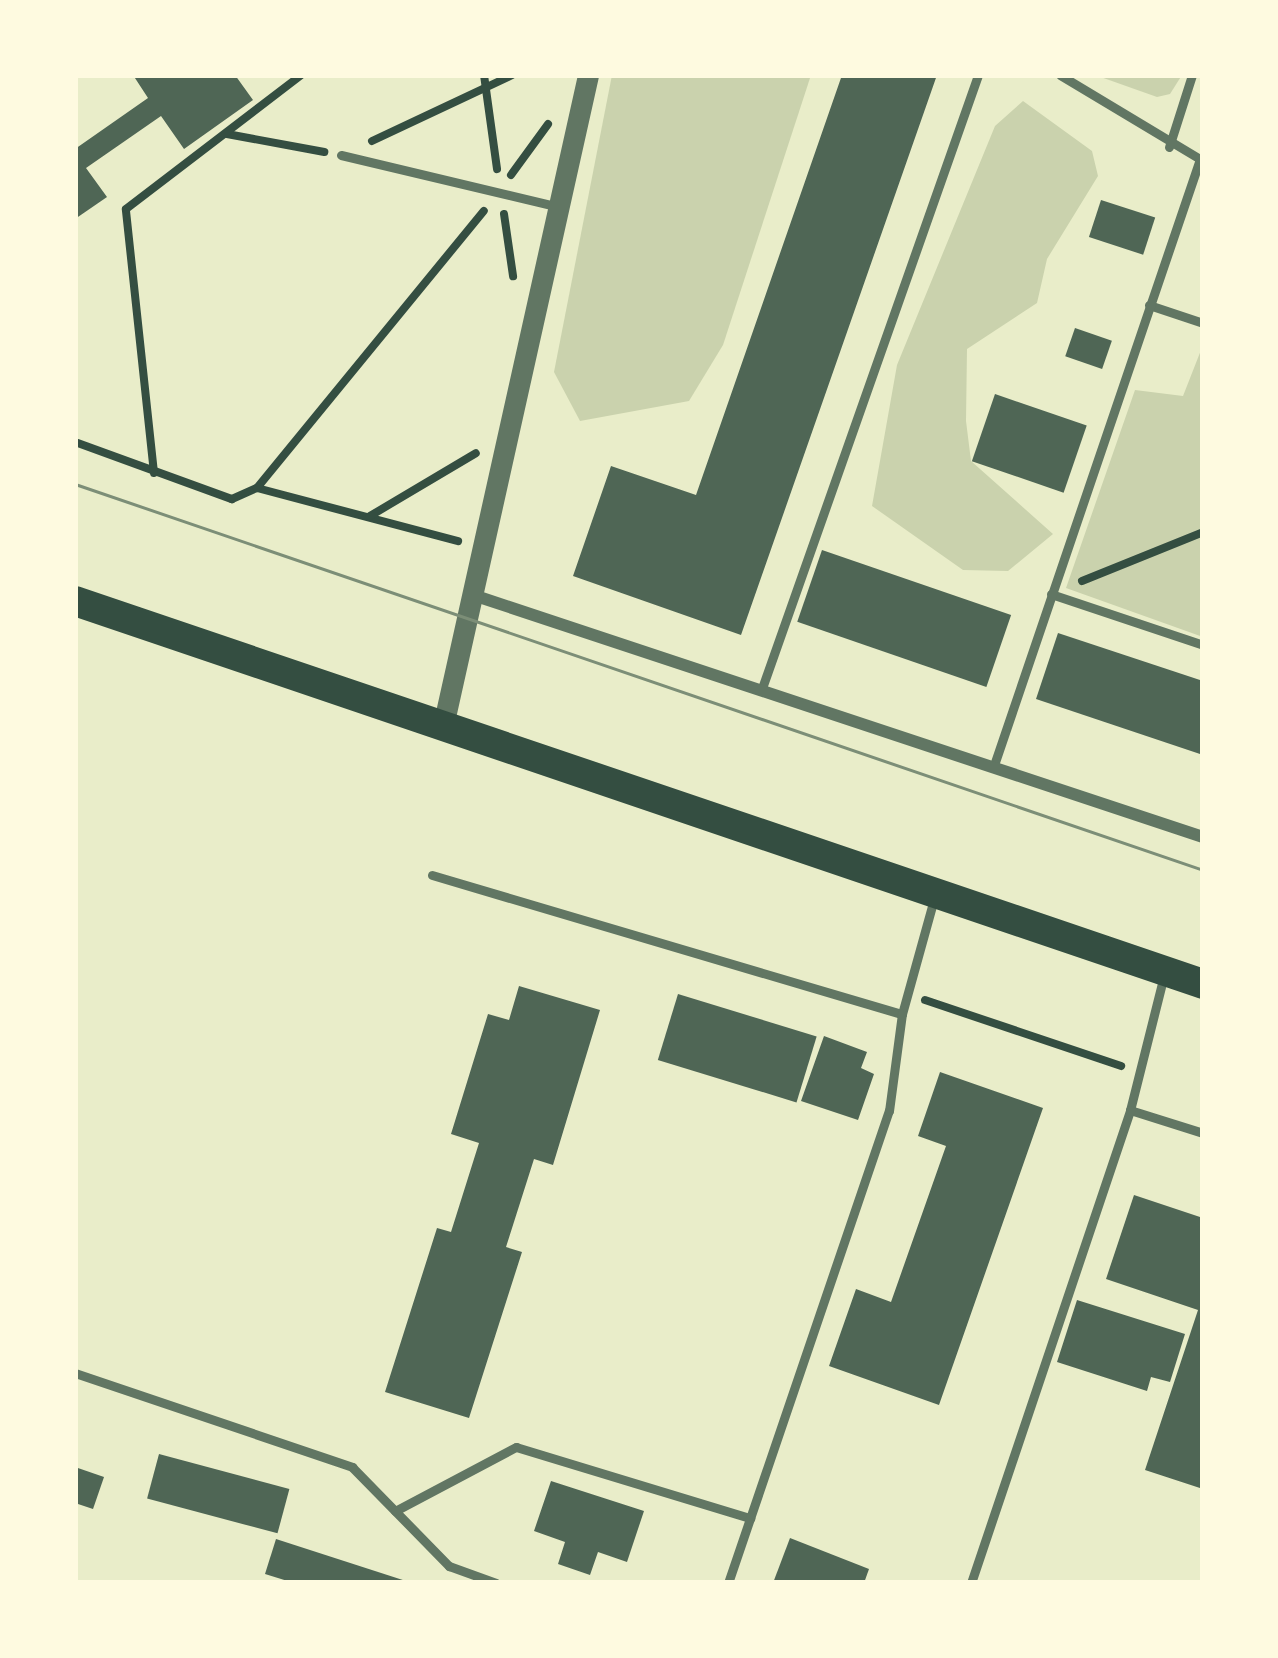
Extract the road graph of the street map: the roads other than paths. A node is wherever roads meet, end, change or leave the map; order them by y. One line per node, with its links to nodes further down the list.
1 (977, 75): 14 (lane)
2 (1060, 75): 5 (lane)
3 (1192, 75): 5 (lane)
4 (588, 78): 7 (street)
5 (1169, 147): 8 (lane)
6 (341, 155): 7 (lane)
7 (559, 207): 11 (street)
8 (1149, 305): 9 (lane); 10 (lane)
9 (1203, 323)
10 (1051, 594): 13 (lane); 16 (lane)
11 (472, 595): 14 (street); 15 (street)
12 (75, 601): 15 (main road)
13 (1203, 645)
14 (761, 691): 16 (street)
15 (443, 726): 19 (main road)
16 (992, 768): 17 (street)
17 (1203, 837)
18 (432, 875): 22 (lane)
19 (936, 894): 20 (main road); 22 (lane)
20 (1165, 971): 21 (main road); 23 (lane)
21 (1203, 984)
22 (902, 1014): 27 (lane)
23 (1130, 1109): 24 (lane); 30 (lane)
24 (1203, 1133)
25 (75, 1373): 26 (lane)
26 (395, 1511): 27 (lane); 28 (lane)
27 (750, 1518): 29 (lane)
28 (496, 1583)
29 (728, 1583)
30 (971, 1583)

